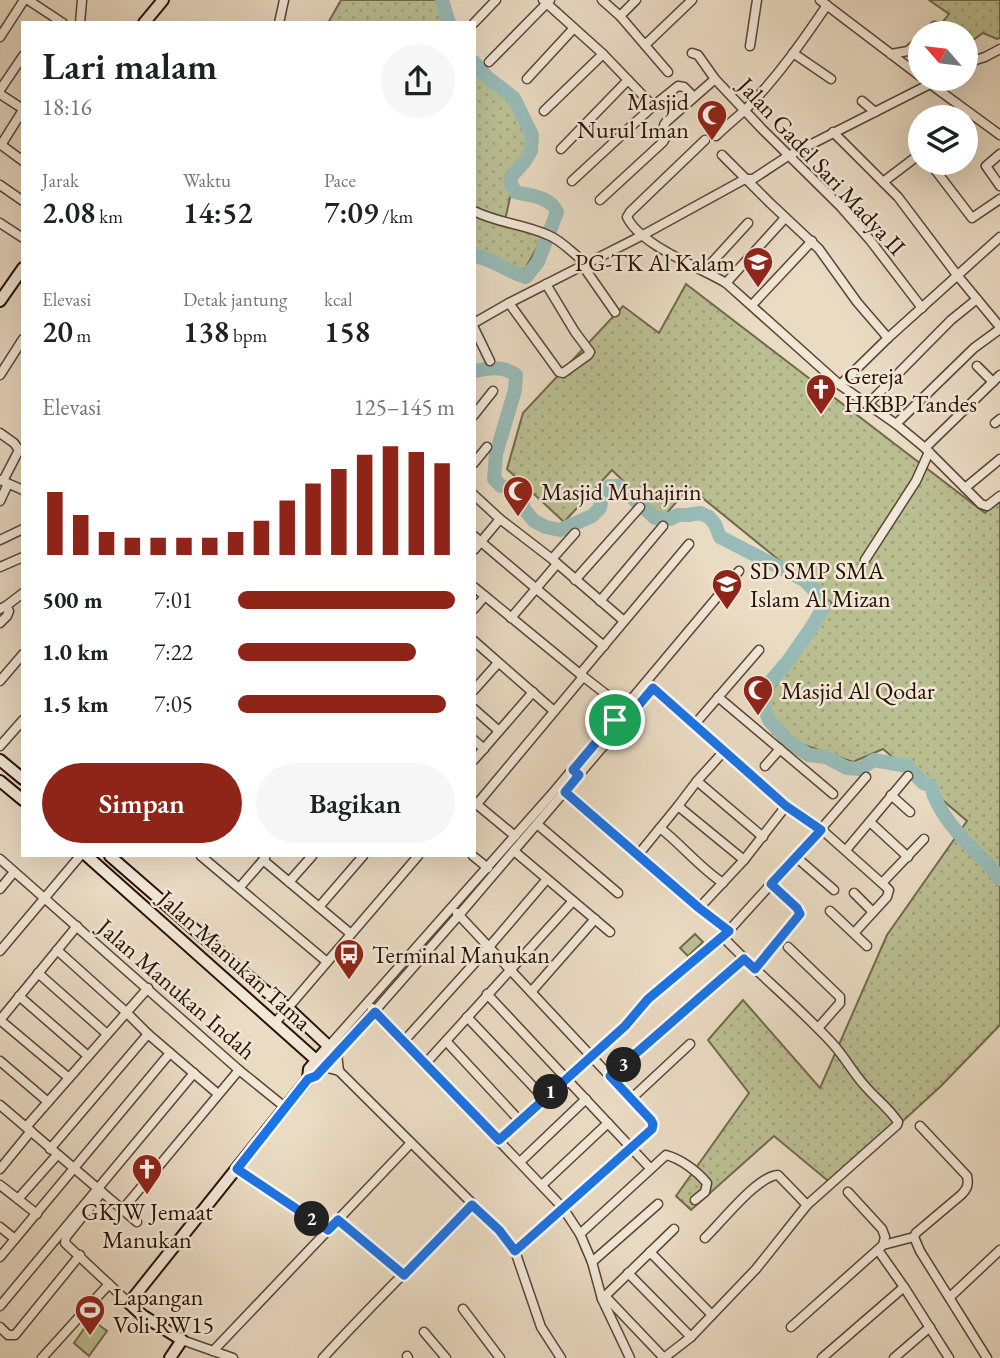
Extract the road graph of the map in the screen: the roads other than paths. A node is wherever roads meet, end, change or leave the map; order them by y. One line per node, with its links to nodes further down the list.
1 (26, 0): 13 (street); 19 (street)
2 (82, 0): 14 (street)
3 (163, 0): 15 (street)
4 (284, 0): 16 (street)
5 (496, 0): 17 (street)
6 (602, 0): 12 (street)
7 (636, 0): 12 (street)
8 (692, 0): 20 (street)
9 (757, 0): 21 (street)
10 (547, 1): 18 (street); 30 (street)
11 (823, 2): 25 (street); 27 (street)
12 (620, 16): 20 (street)
13 (48, 19)
14 (80, 21)
15 (146, 21)
16 (279, 21)
17 (476, 21)
18 (574, 28): 26 (street); 33 (street)
19 (0, 37)
20 (645, 44): 32 (street)
21 (750, 46)
22 (1000, 49): 29 (street)
23 (908, 51): 27 (street)
24 (692, 53): 34 (street, Jalan Gadel Sari Madya II)
25 (793, 53): 35 (street); 44 (street)
26 (603, 54): 36 (street); 45 (street)
27 (891, 54): 31 (street)
28 (21, 59): 39 (street)
29 (978, 59)
30 (489, 62)
31 (908, 67)
32 (668, 72)
33 (527, 79)
34 (715, 79): 40 (street); 44 (street, Jalan Gadel Sari Madya II)
35 (831, 79)
36 (628, 80): 42 (street); 53 (street)
37 (908, 91): 46 (street)
38 (940, 91): 49 (street)
39 (0, 92): 43 (street)
40 (695, 97): 42 (street); 67 (street)
41 (862, 101): 46 (street)
42 (653, 106): 61 (street)
43 (21, 108)
44 (744, 110): 50 (street); 56 (street, Jalan Gadel Sari Madya II)
45 (544, 111)
46 (875, 112): 48 (street)
47 (21, 113): 52 (street)
48 (832, 132): 56 (street); 62 (street)
49 (1000, 135)
50 (716, 136)
51 (705, 140): 72 (street)
52 (1, 145): 57 (street)
53 (561, 149)
54 (1000, 154): 64 (street)
55 (722, 155): 60 (street)
56 (789, 156): 60 (street); 86 (street, Jalan Gadel Sari Madya II)
57 (21, 159)
58 (908, 163): 62 (street)
59 (939, 175): 65 (street)
60 (745, 179): 69 (street); 72 (street)
61 (572, 181)
62 (883, 182): 79 (street)
63 (0, 185): 66 (street)
64 (1000, 186)
65 (1000, 199)
66 (21, 200)
67 (600, 200)
68 (476, 212): 76 (street)
69 (785, 218): 75 (street); 80 (street)
70 (748, 223): 77 (street)
71 (1, 227): 73 (street)
72 (643, 235): 76 (street); 77 (street)
73 (21, 237)
74 (1000, 237): 79 (street)
75 (812, 242): 85 (street); 91 (street)
76 (585, 265): 81 (street); 87 (street)
77 (705, 270): 80 (street)
78 (21, 271): 83 (street)
79 (957, 275): 82 (street); 86 (street)
80 (726, 283): 85 (street)
81 (546, 284): 84 (street); 84 (street)
82 (978, 299): 89 (street); 100 (street)
83 (0, 301)
84 (509, 303): 88 (street)
85 (752, 305): 98 (street)
86 (922, 308): 91 (street)
87 (615, 312)
88 (476, 324)
89 (1000, 328): 102 (street)
90 (476, 329): 93 (street)
91 (888, 338): 98 (street)
92 (21, 342): 95 (street)
93 (490, 360)
94 (977, 366): 97 (street)
95 (0, 374)
96 (1000, 375): 97 (street)
97 (993, 383): 105 (street)
98 (840, 385): 100 (street)
99 (493, 391): 101 (street)
100 (867, 405): 102 (street)
101 (476, 412)
102 (896, 424): 105 (street)
103 (0, 433): 108 (street)
104 (487, 447): 107 (street)
105 (927, 450): 109 (street); 123 (street)
106 (1000, 459): 109 (street)
107 (476, 461)
108 (4, 482): 110 (street); 113 (street)
109 (965, 488): 111 (street)
110 (21, 489)
111 (1000, 496)
112 (476, 497): 115 (street)
113 (0, 501)
114 (640, 507): 127 (street)
115 (500, 519): 119 (street); 124 (street)
116 (663, 526): 132 (street)
117 (21, 530): 120 (street)
118 (575, 533): 124 (street)
119 (478, 539): 128 (street)
120 (0, 540)
121 (689, 544): 136 (street)
122 (21, 558): 125 (street)
123 (864, 560)
124 (554, 561): 127 (street); 128 (street)
125 (0, 568)
126 (739, 571): 145 (street)
127 (575, 580): 132 (street)
128 (535, 588): 135 (street); 138 (street)
129 (476, 589): 131 (street)
130 (21, 594): 133 (street)
131 (485, 596): 134 (street); 135 (street)
132 (600, 601): 136 (street)
133 (3, 607): 137 (street)
134 (476, 607)
135 (511, 618): 143 (street)
136 (624, 621): 138 (street)
137 (0, 624)
138 (604, 646): 143 (street)
139 (476, 647): 142 (street)
140 (759, 650): 148 (street)
141 (21, 656): 144 (street)
142 (498, 663): 146 (street); 147 (street)
143 (582, 676): 149 (street); 151 (street)
144 (0, 681)
145 (650, 685): 149 (street); 153 (street); 154 (street)
146 (476, 688)
147 (533, 692): 151 (street); 155 (street)
148 (718, 697): 154 (street); 159 (street)
149 (625, 709): 153 (street)
150 (476, 711): 155 (street)
151 (554, 711): 174 (street)
152 (21, 722): 157 (street)
153 (618, 723): 164 (street)
154 (695, 724): 160 (street)
155 (499, 731): 158 (street)
156 (476, 742): 158 (street)
157 (0, 747)
158 (484, 749): 161 (street)
159 (780, 749): 163 (street); 171 (street)
160 (725, 750): 169 (street); 178 (street)
161 (476, 758)
162 (0, 760): 166 (street)
163 (765, 766)
164 (576, 772): 170 (street); 175 (street)
165 (908, 776): 172 (street)
166 (21, 777)
167 (866, 777): 183 (street)
168 (0, 781): 173 (street)
169 (697, 781): 177 (street); 185 (street)
170 (565, 792): 175 (street); 189 (street)
171 (833, 794)
172 (891, 795): 179 (street); 181 (street)
173 (21, 798)
174 (476, 802)
175 (551, 802): 180 (street)
176 (476, 804): 184 (street)
177 (678, 806): 182 (street); 202 (street)
178 (786, 806): 183 (street); 185 (street)
179 (910, 811)
180 (536, 821): 184 (street); 188 (street); 213 (street)
181 (870, 822): 187 (street); 198 (street)
182 (660, 828): 189 (street); 207 (street)
183 (821, 830): 187 (street); 197 (street)
184 (515, 836): 203 (street)
185 (763, 837): 202 (street)
186 (924, 839): 198 (street)
187 (846, 850): 208 (street)
188 (514, 851): 205 (street); 222 (street)
189 (638, 855): 219 (street)
190 (79, 857): 215 (street)
191 (88, 857): 249 (street, Jalan Manukan Tama)
192 (111, 857): 244 (street, Jalan Manukan Tama)
193 (311, 857): 206 (street)
194 (362, 857): 217 (street)
195 (415, 857): 227 (street)
196 (474, 857): 203 (street)
197 (796, 857): 209 (street); 212 (street)
198 (908, 857): 208 (street)
199 (207, 858): 210 (street)
200 (265, 858): 206 (street); 210 (street)
201 (0, 859): 204 (street, Jalan Manukan Indah)
202 (744, 860): 207 (street)
203 (488, 869): 218 (street)
204 (15, 872): 211 (street); 215 (street, Jalan Manukan Indah)
205 (547, 879): 216 (street); 230 (street)
206 (289, 882): 217 (street)
207 (723, 883): 219 (street)
208 (882, 883): 221 (street)
209 (771, 884): 228 (street); 237 (street)
210 (240, 887): 235 (street)
211 (0, 889)
212 (834, 890)
213 (618, 892)
214 (854, 892): 221 (street)
215 (44, 898): 224 (street, Jalan Manukan Indah); 233 (street)
216 (573, 901): 223 (street); 236 (street)
217 (319, 907): 227 (street)
218 (451, 908): 222 (street); 243 (street)
219 (699, 908): 228 (street)
220 (830, 911): 226 (street)
221 (873, 912): 226 (street)
222 (460, 915): 230 (street); 246 (street)
223 (595, 919): 225 (street); 240 (street)
224 (77, 926): 232 (street); 239 (street, Jalan Manukan Indah)
225 (610, 932)
226 (853, 933): 229 (street)
227 (351, 934): 235 (street)
228 (726, 934): 234 (street); 259 (street)
229 (867, 946)
230 (489, 947): 236 (street); 253 (street)
231 (788, 947): 250 (street)
232 (57, 950): 238 (street); 245 (street)
233 (0, 951)
234 (744, 959): 237 (street); 266 (street)
235 (327, 962): 244 (street)
236 (510, 969): 240 (street); 241 (street)
237 (755, 969): 250 (street)
238 (38, 973): 242 (street); 251 (street)
239 (148, 988): 245 (street); 263 (street, Jalan Manukan Indah)
240 (531, 992): 259 (street)
241 (487, 994): 247 (street); 268 (street)
242 (19, 996): 248 (street); 258 (street)
243 (368, 1004): 246 (street); 256 (street)
244 (288, 1008): 249 (street); 256 (street, Jalan Manukan Tama)
245 (126, 1012): 251 (street); 252 (street)
246 (375, 1012): 253 (street); 256 (street)
247 (467, 1017): 254 (street); 270 (street)
248 (0, 1020): 267 (street)
249 (275, 1023): 261 (street, Jalan Manukan Tama)
250 (818, 1028): 297 (street)
251 (107, 1034): 258 (street)
252 (148, 1034): 257 (street); 283 (street)
253 (404, 1041): 262 (street)
254 (446, 1041): 262 (street); 276 (street)
255 (690, 1044): 271 (street)
256 (333, 1050): 261 (street); 264 (street)
257 (170, 1053): 265 (street); 288 (street)
258 (88, 1056): 267 (street)
259 (591, 1056): 266 (street); 268 (street)
260 (0, 1061): 273 (street)
261 (320, 1064): 264 (street); 275 (street)
262 (425, 1064): 280 (street)
263 (239, 1070): 269 (street); 275 (street, Jalan Manukan Indah)
264 (339, 1071): 281 (street)
265 (194, 1073): 269 (street); 291 (street)
266 (610, 1076): 271 (street)
267 (69, 1078): 273 (street)
268 (566, 1078): 270 (street); 272 (street)
269 (218, 1094): 299 (street)
270 (544, 1098): 276 (street)
271 (631, 1099): 282 (street)
272 (586, 1100): 277 (street); 284 (street)
273 (48, 1102): 279 (street)
274 (1, 1108): 279 (street)
275 (286, 1108): 287 (street)
276 (519, 1120): 280 (street)
277 (608, 1123): 282 (street); 290 (street)
278 (920, 1126): 307 (street)
279 (29, 1129): 283 (street); 286 (street)
280 (499, 1140): 284 (street)
281 (411, 1143): 296 (street); 301 (street)
282 (631, 1147): 285 (street); 298 (street)
283 (54, 1152): 288 (street); 293 (street)
284 (520, 1162): 290 (street)
285 (650, 1168): 294 (street); 306 (street)
286 (0, 1169)
287 (237, 1169): 305 (street); 323 (street)
288 (74, 1170): 291 (street); 300 (street)
289 (0, 1185): 293 (street)
290 (542, 1185): 298 (street)
291 (100, 1190): 299 (street); 314 (street); 324 (street)
292 (848, 1192): 310 (street)
293 (18, 1199): 300 (street)
294 (695, 1200)
295 (658, 1204): 316 (street)
296 (472, 1205): 312 (street); 318 (street)
297 (807, 1205): 308 (street); 326 (street)
298 (563, 1208): 306 (street); 312 (street)
299 (123, 1209): 302 (street)
300 (37, 1214): 309 (street)
301 (338, 1220): 305 (street); 318 (street)
302 (137, 1222)
303 (0, 1227): 309 (street)
304 (674, 1229): 313 (street)
305 (328, 1230): 333 (street)
306 (579, 1234): 316 (street)
307 (914, 1237): 310 (street); 322 (street)
308 (705, 1238)
309 (15, 1239): 315 (street)
310 (881, 1248): 320 (street); 328 (street)
311 (1000, 1250): 322 (street)
312 (515, 1251): 340 (street)
313 (650, 1252): 317 (street); 326 (street)
314 (80, 1255): 319 (street); 327 (street)
315 (0, 1257)
316 (592, 1262): 321 (street)
317 (628, 1273): 321 (street); 331 (street)
318 (404, 1275): 337 (street)
319 (109, 1284): 323 (street); 334 (street)
320 (904, 1287): 329 (street); 343 (street)
321 (604, 1297): 341 (street); 342 (street)
322 (950, 1297): 346 (street)
323 (129, 1303): 332 (street)
324 (0, 1306)
325 (463, 1310): 339 (street)
326 (712, 1315): 331 (street)
327 (0, 1327)
328 (792, 1327)
329 (930, 1327): 344 (street); 345 (street)
330 (424, 1332): 338 (street)
331 (691, 1336): 342 (street)
332 (183, 1340): 333 (street); 335 (street)
333 (213, 1351): 336 (street)
334 (42, 1358)
335 (170, 1358)
336 (233, 1358)
337 (323, 1358)
338 (446, 1358)
339 (500, 1358)
340 (561, 1358)
341 (630, 1358)
342 (664, 1358)
343 (822, 1358)
344 (894, 1358)
345 (949, 1358)
346 (987, 1358)

